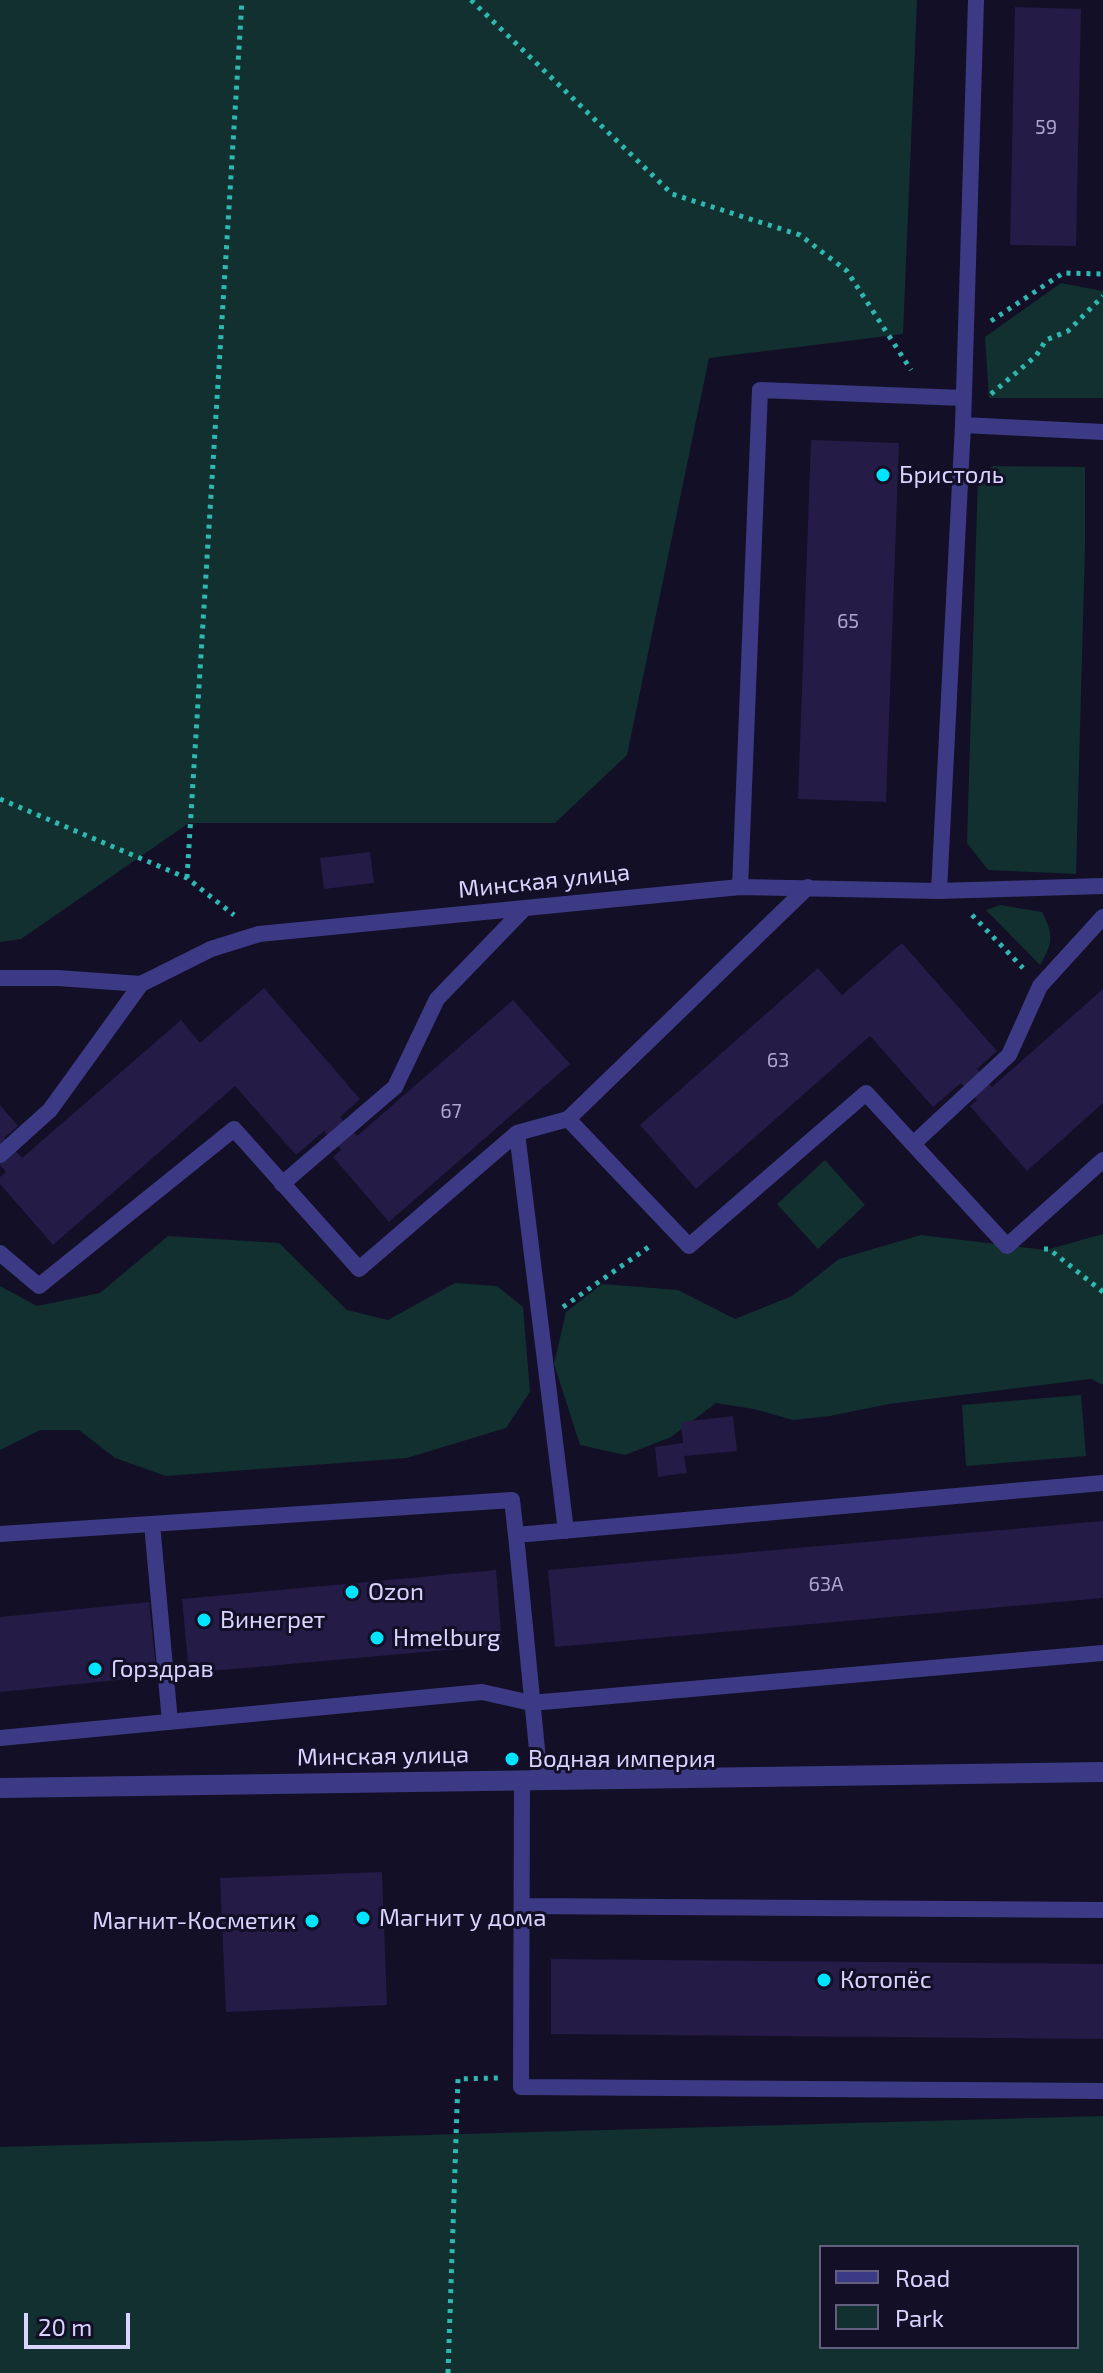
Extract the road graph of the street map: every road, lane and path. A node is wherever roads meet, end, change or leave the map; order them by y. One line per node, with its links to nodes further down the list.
1 (242, 0): 12 (path)
2 (471, 0): 7 (path)
3 (976, 0): 6 (lane)
4 (1103, 274): 6 (path)
5 (1103, 296): 9 (path)
6 (965, 334): 8 (lane)
7 (929, 397): 8 (lane); 14 (lane)
8 (963, 398): 9 (lane)
9 (963, 421): 10 (lane); 16 (lane)
10 (1103, 432)
11 (0, 799): 12 (path)
12 (187, 878): 19 (path)
13 (1103, 886): 16 (lane, Минская улица)
14 (740, 887): 15 (lane, Минская улица); 17 (lane, Минская улица)
15 (808, 887): 16 (lane, Минская улица); 23 (lane)
16 (944, 891): 22 (path)
17 (524, 909): 19 (lane, Минская улица); 28 (lane)
18 (1103, 917): 22 (lane)
19 (259, 934): 21 (lane, Минская улица)
20 (0, 978): 21 (lane)
21 (141, 984): 26 (lane)
22 (1040, 986): 25 (lane)
23 (568, 1119): 24 (lane); 29 (lane)
24 (517, 1133): 28 (lane); 33 (lane)
25 (913, 1144): 29 (lane); 30 (lane)
26 (0, 1155)
27 (1103, 1160): 30 (lane)
28 (282, 1184): 31 (lane)
29 (673, 1229): 33 (path)
30 (1007, 1246): 32 (path)
31 (0, 1253)
32 (1103, 1292)
33 (540, 1323): 36 (lane)
34 (1103, 1483): 36 (lane)
35 (152, 1524): 37 (lane); 38 (lane); 41 (lane)
36 (566, 1531): 38 (lane)
37 (0, 1534)
38 (516, 1535): 40 (lane)
39 (1103, 1653): 40 (lane)
40 (531, 1703): 41 (lane); 44 (lane)
41 (170, 1722): 42 (lane)
42 (0, 1738)
43 (1103, 1772): 44 (street, Минская улица)
44 (531, 1780): 45 (street, Минская улица); 46 (lane)
45 (0, 1788)
46 (522, 1906): 47 (lane); 48 (lane)
47 (1103, 1910)
48 (521, 2078): 49 (lane); 50 (path)
49 (1103, 2091)
50 (448, 2373)

